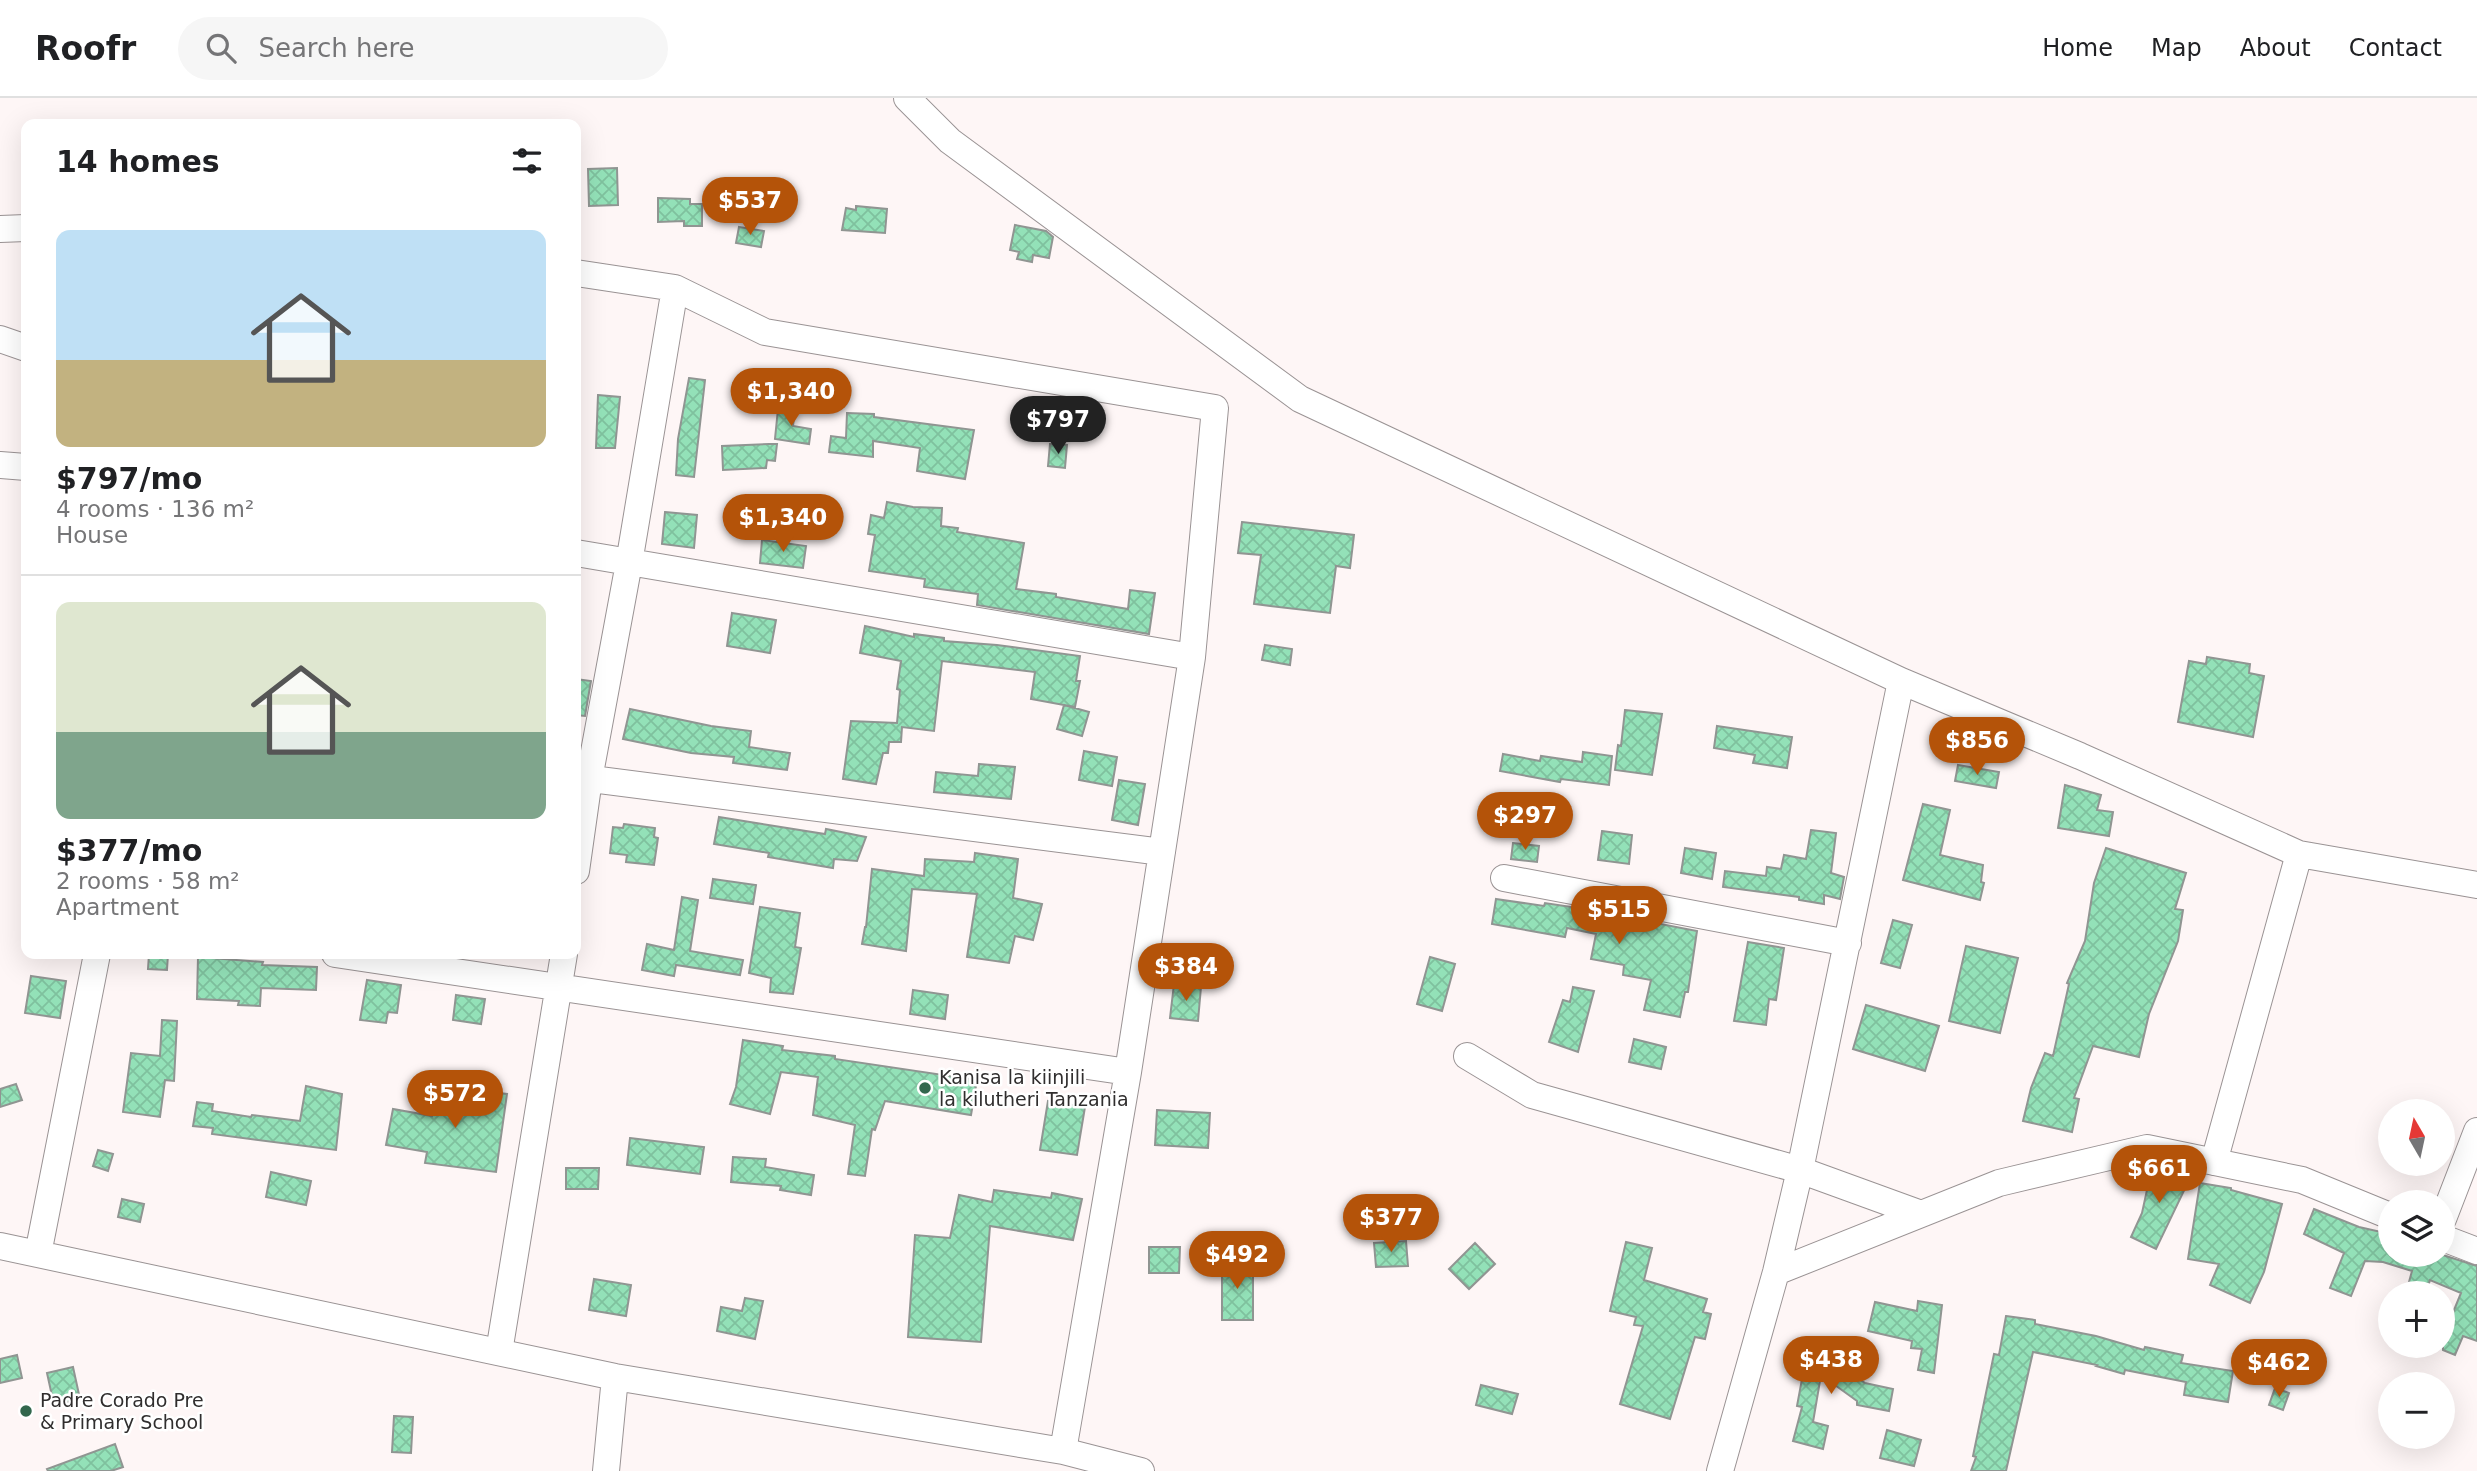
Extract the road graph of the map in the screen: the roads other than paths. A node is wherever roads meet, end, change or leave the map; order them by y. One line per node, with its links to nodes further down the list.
1 (907, 98): 13 (street)
2 (21, 228): 3 (street)
3 (0, 229)
4 (581, 274): 5 (street)
5 (675, 288): 11 (street); 12 (street)
6 (0, 339): 7 (street)
7 (21, 346)
8 (0, 465): 9 (street)
9 (21, 467)
10 (581, 553): 11 (street)
11 (629, 563): 12 (street); 14 (street)
12 (1192, 657): 15 (street)
13 (1901, 681): 16 (street); 19 (street)
14 (582, 778): 15 (street)
15 (1162, 852): 25 (street)
16 (2299, 854): 18 (street); 27 (street)
17 (1504, 878): 19 (street)
18 (2477, 885)
19 (1848, 943): 28 (street)
20 (96, 959): 35 (street)
21 (369, 959): 23 (street)
22 (563, 959): 23 (street)
23 (559, 987): 25 (street); 37 (street)
24 (1467, 1056): 28 (street)
25 (1128, 1072): 39 (street)
26 (2477, 1131): 29 (street)
27 (2214, 1162): 30 (street); 31 (street)
28 (1800, 1170): 31 (street); 36 (street)
29 (2454, 1190)
30 (2378, 1211)
31 (1921, 1214): 36 (street)
32 (2455, 1243): 34 (street)
33 (0, 1246): 35 (street)
34 (2477, 1251)
35 (37, 1254): 37 (street)
36 (1776, 1272): 40 (street)
37 (499, 1352): 38 (street)
38 (615, 1377): 39 (street); 41 (street)
39 (1063, 1451): 42 (street)
40 (1727, 1470)
41 (606, 1471)
42 (1141, 1471)

